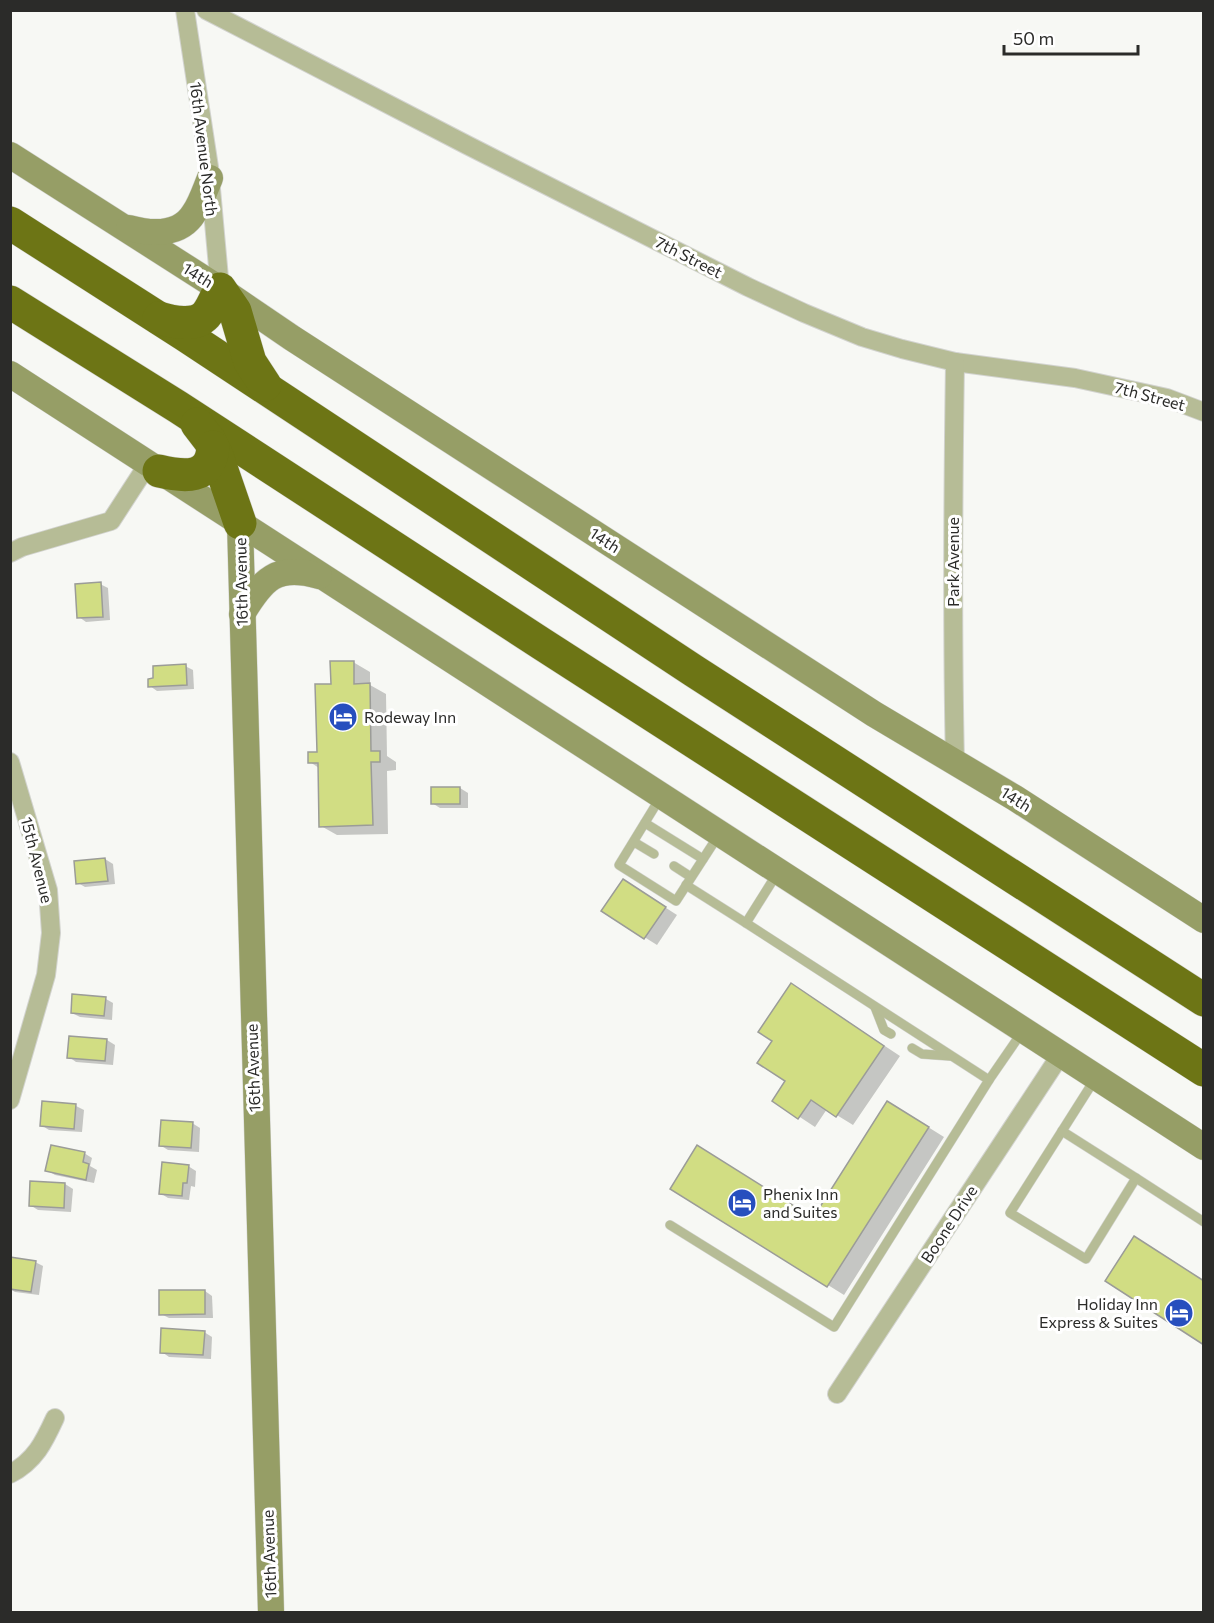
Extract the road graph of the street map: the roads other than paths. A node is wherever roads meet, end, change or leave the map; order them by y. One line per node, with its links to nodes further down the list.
1 (185, 10): 4 (street, 16th Avenue North)
2 (206, 10): 10 (street, 7th Street)
3 (10, 155): 6 (street, 14th)
4 (210, 178): 6 (street); 7 (street, 16th Avenue North)
5 (10, 223): 9 (highway)
6 (122, 226): 7 (street, 14th)
7 (220, 289): 9 (highway); 12 (highway); 23 (street, 14th)
8 (10, 302): 14 (highway)
9 (159, 318): 12 (highway)
10 (956, 362): 13 (street, 7th Street); 23 (street, Park Avenue)
11 (10, 374): 16 (street)
12 (268, 389): 35 (highway)
13 (1203, 412)
14 (192, 416): 15 (highway); 17 (highway)
15 (213, 447): 16 (highway); 18 (highway)
16 (154, 468): 18 (street); 19 (street)
17 (300, 487): 18 (highway); 42 (highway)
18 (240, 523): 20 (street); 21 (street, 16th Avenue)
19 (10, 553)
20 (324, 578): 21 (street); 24 (street)
21 (242, 614): 54 (street, 16th Avenue)
22 (10, 762): 45 (street, 15th Avenue)
23 (955, 763): 33 (street, 14th)
24 (662, 796): 25 (lane); 26 (street)
25 (645, 823): 27 (lane); 29 (lane)
26 (719, 834): 29 (lane); 31 (street)
27 (634, 842): 28 (lane); 32 (lane)
28 (654, 854)
29 (703, 859): 32 (lane)
30 (674, 866): 32 (lane)
31 (778, 872): 34 (lane); 37 (street)
32 (689, 881): 34 (lane)
33 (1203, 920)
34 (746, 923): 36 (lane)
35 (1203, 1000)
36 (875, 1007): 38 (lane); 41 (lane)
37 (1023, 1030): 40 (street); 44 (lane)
38 (891, 1034)
39 (912, 1048): 41 (lane)
40 (1061, 1054): 43 (street); 51 (street, Boone Drive)
41 (951, 1056): 44 (lane)
42 (1203, 1070)
43 (1096, 1077): 46 (lane); 47 (street)
44 (989, 1080): 50 (lane)
45 (10, 1100)
46 (1062, 1131): 48 (lane); 48 (lane)
47 (1203, 1147)
48 (1136, 1178): 49 (lane)
49 (1203, 1222)
50 (670, 1225)
51 (837, 1394)
52 (55, 1418): 53 (street)
53 (10, 1474)
54 (271, 1612)

